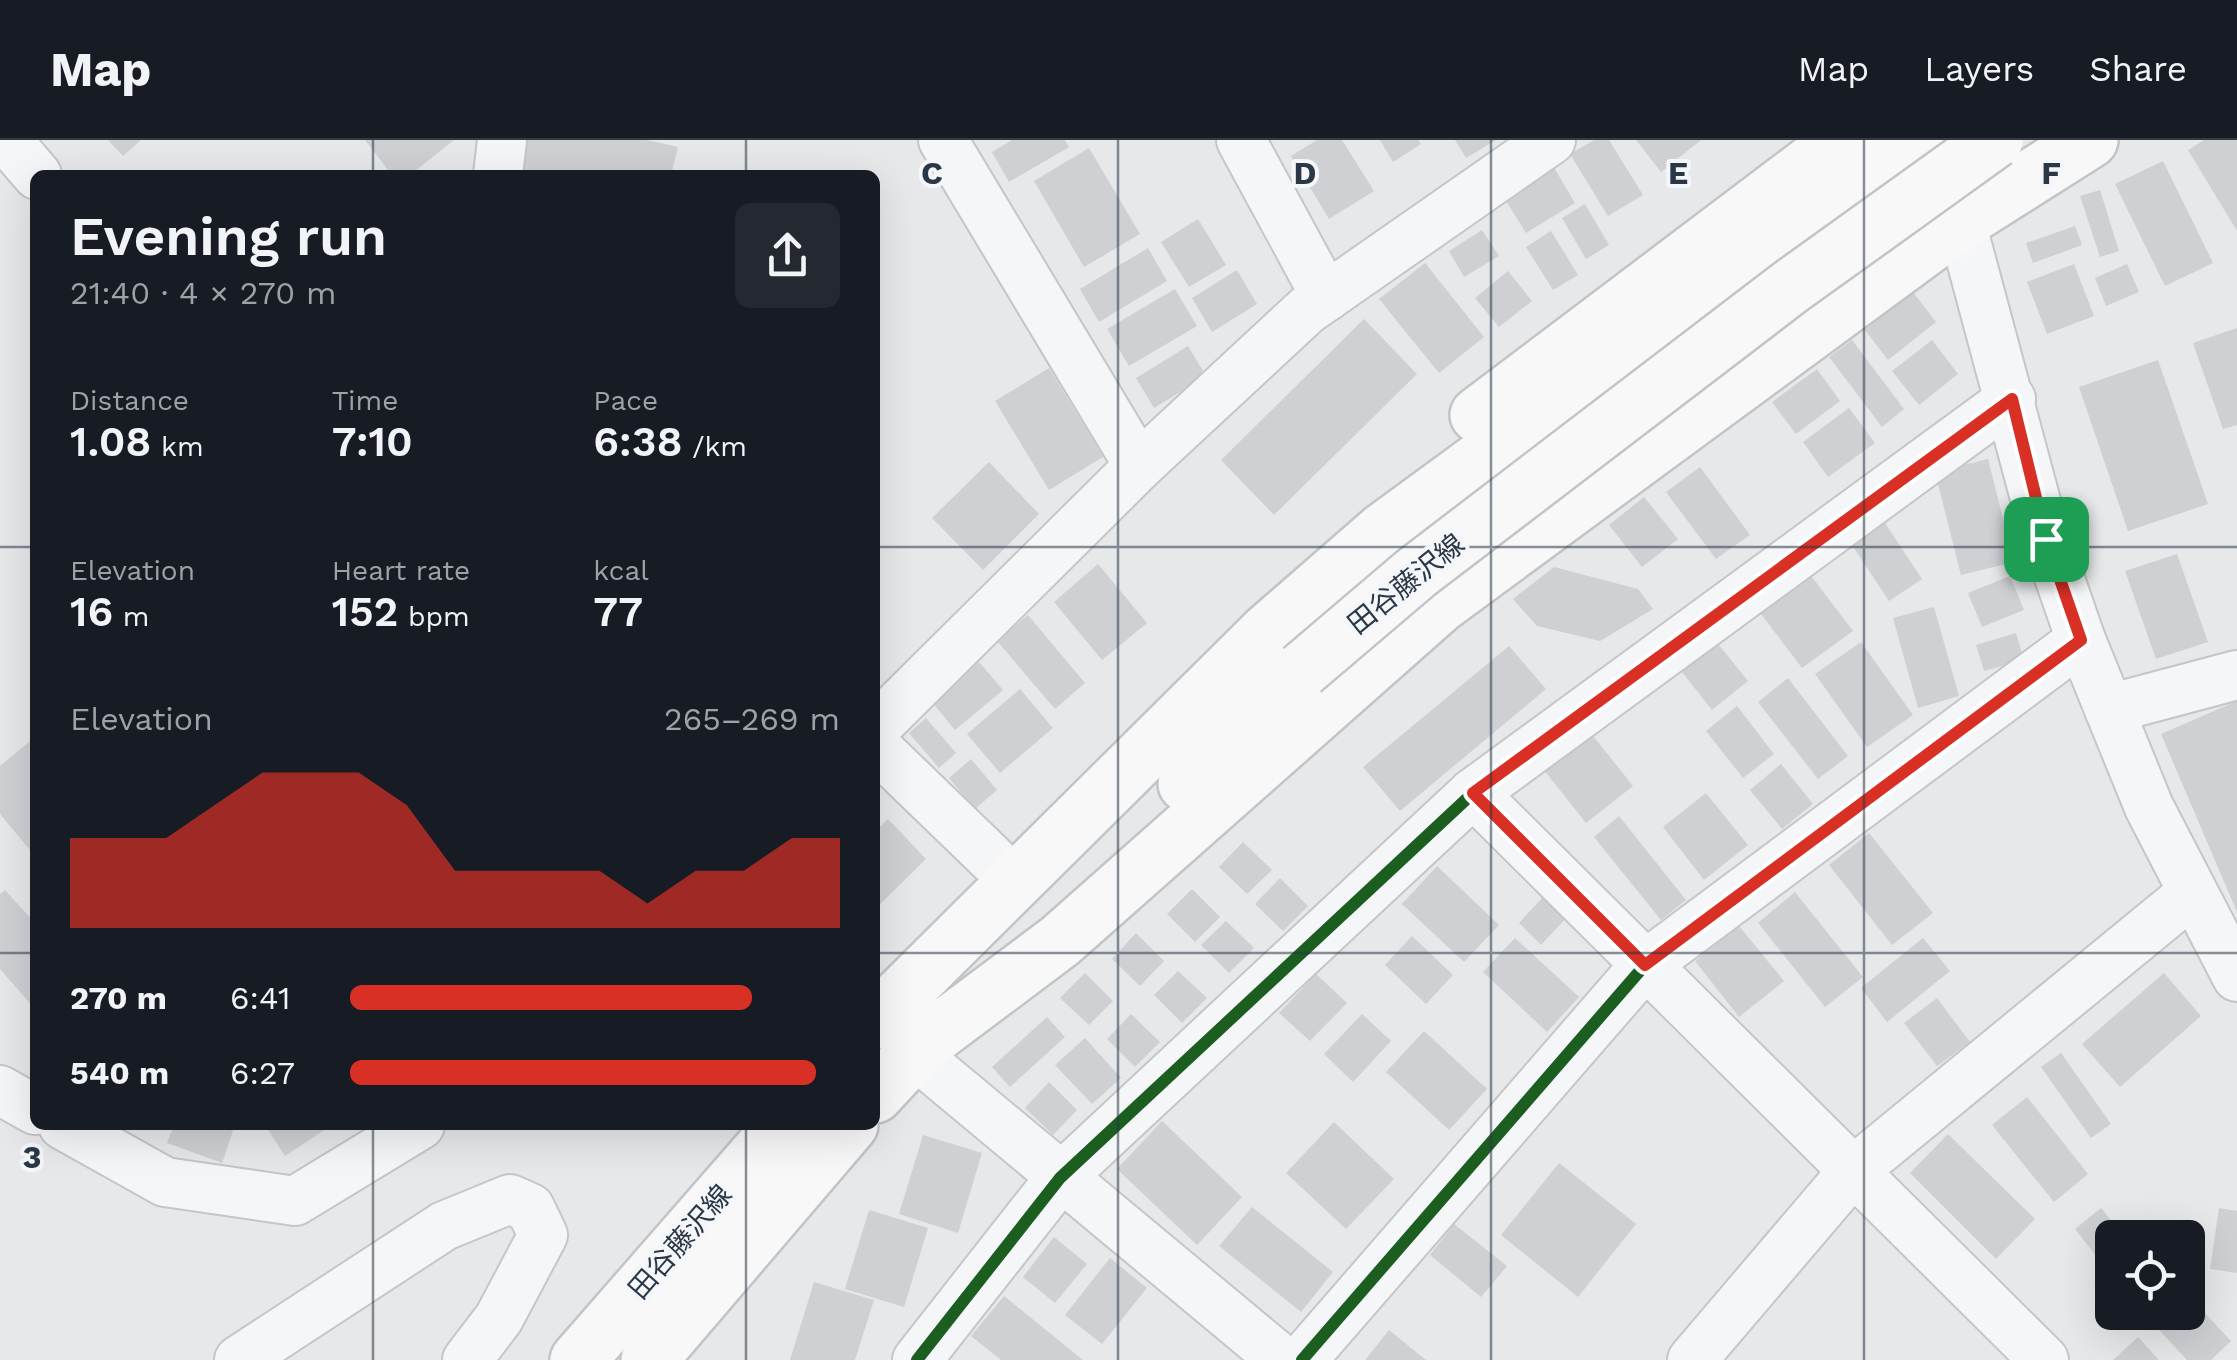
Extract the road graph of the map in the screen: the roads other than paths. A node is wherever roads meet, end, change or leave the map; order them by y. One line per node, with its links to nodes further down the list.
1 (7, 140): 11 (street)
2 (502, 140): 12 (street)
3 (943, 140): 16 (street)
4 (1241, 140): 14 (street)
5 (1552, 140): 14 (street)
6 (1842, 140): 24 (main road)
7 (1916, 140): 18 (main road, 田谷藤沢線)
8 (1938, 140): 13 (street)
9 (1995, 140): 18 (main road, 田谷藤沢線, bridge)
10 (2090, 140): 13 (main road)
11 (33, 170)
12 (499, 170)
13 (1962, 221): 15 (street); 28 (main road)
14 (1326, 296): 16 (street)
15 (2012, 399): 17 (street); 23 (street)
16 (1140, 466): 21 (street)
17 (2081, 640): 20 (street); 26 (street)
18 (1284, 651): 28 (main road, 田谷藤沢線)
19 (2237, 675): 20 (street)
20 (2109, 710): 25 (street)
21 (880, 723)
22 (880, 751): 24 (street)
23 (1473, 793): 26 (street); 35 (street)
24 (993, 860): 28 (main road)
25 (2192, 893): 27 (street); 34 (street)
26 (1645, 965): 34 (street); 43 (street)
27 (2237, 978)
28 (887, 1031): 29 (main road, 田谷藤沢線); 35 (street)
29 (880, 1068)
30 (71, 1130): 31 (street)
31 (412, 1130)
32 (779, 1130): 39 (main road, 田谷藤沢線)
33 (846, 1130): 40 (main road, 田谷藤沢線)
34 (1853, 1171): 36 (street); 44 (street)
35 (1060, 1178): 41 (street); 42 (street)
36 (2041, 1359)
37 (239, 1360): 38 (street)
38 (467, 1360)
39 (578, 1360)
40 (649, 1360)
41 (917, 1360)
42 (1282, 1360)
43 (1302, 1360)
44 (1692, 1360)

